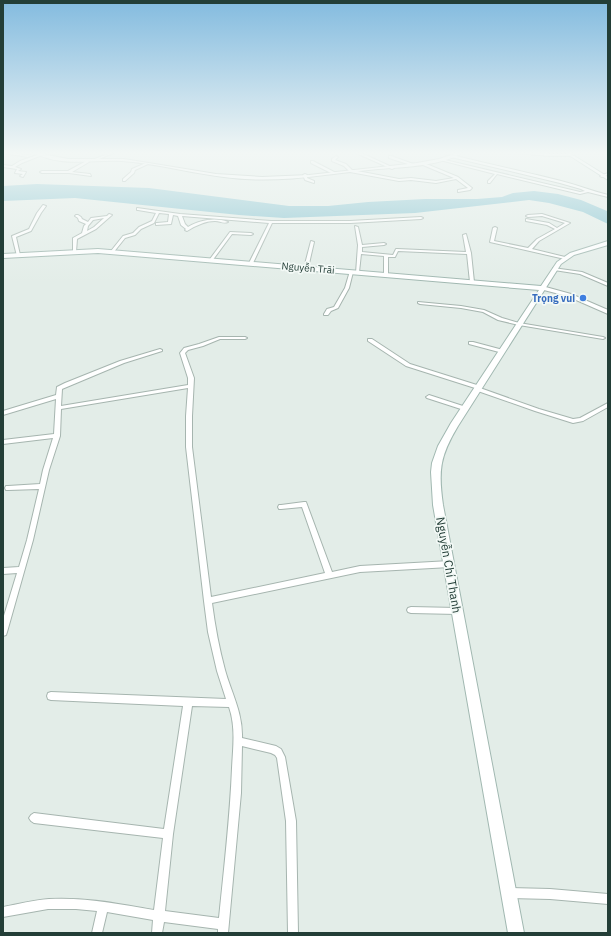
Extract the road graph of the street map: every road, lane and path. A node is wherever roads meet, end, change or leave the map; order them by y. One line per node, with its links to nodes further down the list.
1 (44, 206): 32 (street)
2 (138, 209): 3 (street)
3 (158, 212): 4 (street); 29 (street)
4 (171, 214): 5 (street); 11 (street)
5 (180, 215): 8 (street); 8 (street)
6 (77, 216): 10 (street)
7 (421, 218): 9 (street)
8 (227, 220): 9 (street); 15 (street)
9 (271, 222): 37 (street)
10 (88, 223): 16 (street); 16 (street)
11 (157, 224)
12 (356, 227): 25 (street)
13 (495, 228): 22 (street)
14 (557, 228): 14 (street); 27 (street)
15 (231, 233): 17 (street); 36 (street)
16 (84, 234): 28 (street)
17 (251, 234)
18 (465, 235): 31 (street)
19 (520, 239): 26 (street)
20 (486, 241): 22 (street)
21 (312, 242): 38 (street)
22 (492, 242): 26 (street)
23 (608, 243): 35 (main road, Nguyễn Chí Thanh)
24 (384, 244): 25 (street)
25 (361, 246): 30 (street)
26 (517, 246): 27 (street)
27 (529, 249): 35 (street)
28 (74, 252): 29 (main road, Nguyễn Trãi); 32 (main road, Nguyễn Trãi)
29 (112, 252): 36 (main road, Nguyễn Trãi)
30 (360, 253): 33 (street); 40 (street)
31 (469, 253): 33 (street); 42 (street)
32 (18, 255): 34 (main road, Nguyễn Trãi)
33 (386, 255): 41 (street)
34 (3, 256)
35 (564, 258): 39 (main road, Nguyễn Chí Thanh)
36 (211, 260): 37 (main road, Nguyễn Trãi)
37 (251, 264): 38 (main road, Nguyễn Trãi)
38 (306, 268): 40 (main road, Nguyễn Trãi)
39 (554, 269): 43 (street); 44 (main road, Nguyễn Chí Thanh)
40 (354, 272): 41 (main road, Nguyễn Trãi); 47 (street)
41 (386, 275): 42 (main road, Nguyễn Trãi)
42 (472, 282): 44 (main road, Nguyễn Trãi)
43 (607, 283)
44 (542, 288): 46 (street, Nguyễn Trãi); 48 (main road, Nguyễn Chí Thanh)
45 (420, 303): 48 (street)
46 (608, 312)
47 (326, 314)
48 (519, 324): 50 (street); 54 (main road, Nguyễn Chí Thanh)
49 (245, 338): 55 (street)
50 (603, 338)
51 (370, 340): 56 (street)
52 (471, 343): 54 (street)
53 (160, 350): 57 (street)
54 (501, 351): 56 (main road, Nguyễn Chí Thanh)
55 (191, 386): 60 (street); 72 (street)
56 (477, 388): 59 (street); 61 (main road, Nguyễn Chí Thanh)
57 (59, 396): 60 (street); 62 (street)
58 (429, 397): 61 (street)
59 (608, 405)
60 (58, 408): 63 (street)
61 (464, 408): 68 (main road, Nguyễn Chí Thanh)
62 (3, 413)
63 (57, 436): 64 (street); 65 (street)
64 (3, 442)
65 (43, 486): 66 (street); 69 (street)
66 (8, 488)
67 (281, 507): 71 (street)
68 (450, 564): 71 (street); 74 (main road, Nguyễn Chí Thanh)
69 (21, 570): 70 (street); 75 (street)
70 (3, 571)
71 (329, 574): 72 (street)
72 (208, 601): 78 (street)
73 (411, 610): 74 (street)
74 (457, 611): 82 (main road, Nguyễn Chí Thanh)
75 (3, 632)
76 (51, 696): 77 (street)
77 (188, 702): 78 (street); 81 (street)
78 (232, 703): 79 (street)
79 (238, 741): 87 (street); 90 (street)
80 (34, 818): 81 (street)
81 (168, 834): 86 (street)
82 (509, 893): 83 (street); 91 (main road, Nguyễn Chí Thanh)
83 (608, 899)
84 (103, 906): 85 (street); 86 (street); 88 (street)
85 (3, 912)
86 (159, 916): 87 (street); 89 (street)
87 (224, 929)
88 (97, 933)
89 (157, 933)
90 (293, 933)
91 (516, 933)

